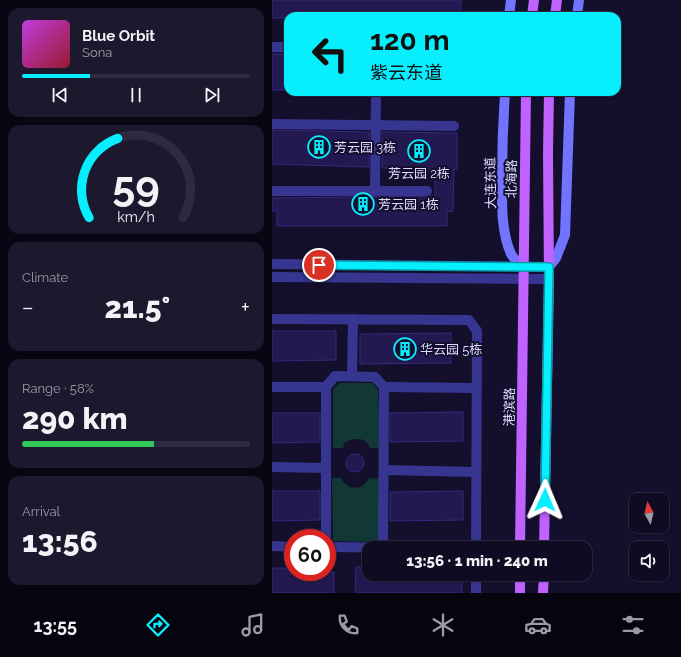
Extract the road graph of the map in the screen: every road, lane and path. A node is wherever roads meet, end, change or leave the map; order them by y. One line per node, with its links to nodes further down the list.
1 (510, 0): 5 (main road)
2 (534, 0): 6 (main road)
3 (557, 0): 7 (main road)
4 (579, 0): 8 (main road)
5 (509, 12)
6 (532, 12)
7 (556, 12)
8 (577, 12)
9 (272, 47): 10 (street)
10 (284, 47)
11 (376, 96): 17 (street)
12 (505, 96): 23 (main road, 大连东道)
13 (526, 96): 23 (main road, 北海路)
14 (549, 96): 24 (main road)
15 (570, 96): 24 (main road)
16 (272, 124): 17 (street)
17 (376, 125): 18 (street); 20 (street)
18 (454, 126)
19 (272, 191): 20 (street)
20 (375, 191): 21 (street)
21 (427, 192)
22 (272, 264): 23 (street)
23 (523, 267): 24 (street); 26 (main road, 港滨路)
24 (549, 267): 27 (main road)
25 (272, 277): 26 (street)
26 (523, 279): 27 (street); 42 (main road, 港滨路)
27 (549, 279): 43 (main road)
28 (272, 319): 29 (street)
29 (353, 319): 30 (street); 34 (street)
30 (352, 376): 31 (street); 33 (street)
31 (326, 386): 32 (street); 36 (street)
32 (272, 387)
33 (384, 387): 34 (street); 37 (street)
34 (476, 388): 38 (street)
35 (272, 467): 36 (street)
36 (326, 468): 39 (street)
37 (384, 470): 38 (street); 40 (street)
38 (476, 472): 41 (street)
39 (326, 529)
40 (383, 541)
41 (476, 541)
42 (520, 541)
43 (544, 541)
44 (272, 546): 45 (street)
45 (284, 546)
46 (336, 547): 47 (street)
47 (362, 548)
48 (476, 581): 51 (street)
49 (520, 581): 52 (main road)
50 (544, 581): 53 (main road)
51 (476, 593)
52 (520, 593)
53 (543, 593)

